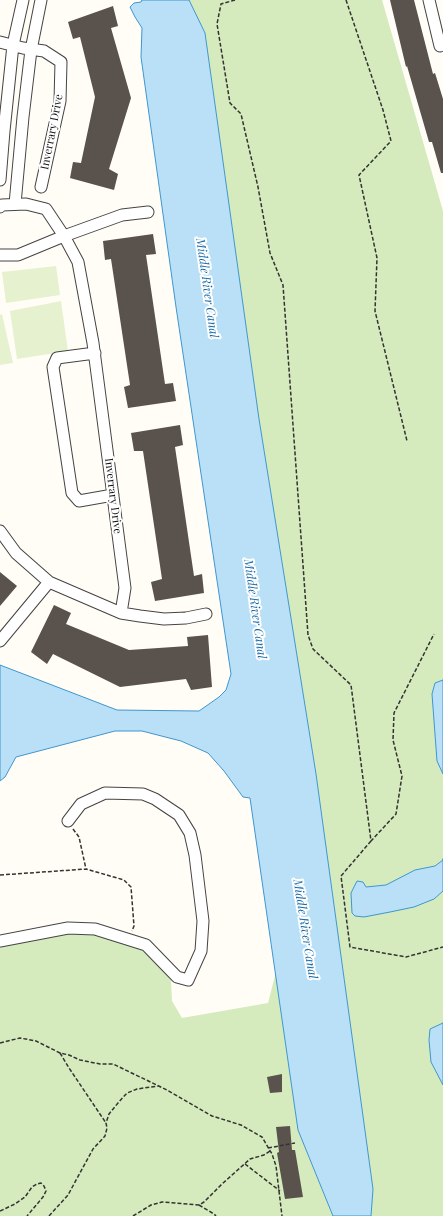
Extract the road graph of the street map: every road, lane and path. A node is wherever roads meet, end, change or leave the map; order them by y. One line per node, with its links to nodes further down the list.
1 (23, 0): 7 (street)
2 (41, 0): 7 (street)
3 (235, 0): 28 (path)
4 (346, 0): 19 (path)
5 (429, 0): 8 (street)
6 (0, 42): 7 (street)
7 (22, 48): 9 (street); 10 (street); 12 (street, Inverrary Drive)
8 (442, 48)
9 (3, 116): 10 (street); 11 (street)
10 (23, 117): 13 (street)
11 (0, 180)
12 (41, 187)
13 (15, 204): 14 (street, Inverrary Drive); 16 (street, Inverrary Drive)
14 (0, 207)
15 (148, 212): 16 (street)
16 (64, 236): 17 (street); 18 (street, Inverrary Drive)
17 (0, 255)
18 (95, 353): 20 (street, Inverrary Drive); 20 (street)
19 (407, 441)
20 (113, 495): 23 (street, Inverrary Drive)
21 (0, 531): 22 (street)
22 (49, 582): 23 (street); 26 (street)
23 (121, 613): 24 (street)
24 (206, 614)
25 (434, 634): 28 (path)
26 (0, 641)
27 (68, 821): 29 (path); 32 (street)
28 (371, 841): 33 (path)
29 (86, 869): 30 (path); 32 (path)
30 (0, 875)
31 (0, 940): 32 (street)
32 (128, 940)
33 (443, 947)
34 (0, 1043): 35 (path)
35 (60, 1053): 36 (path); 37 (path)
36 (158, 1086): 37 (path); 39 (path)
37 (106, 1123): 46 (path)
38 (295, 1143): 39 (path)
39 (268, 1148): 40 (path)
40 (270, 1151): 41 (path); 42 (path)
41 (245, 1164): 42 (path); 43 (path)
42 (280, 1191): 49 (path)
43 (199, 1205): 47 (path); 48 (path)
44 (0, 1211): 45 (path)
45 (26, 1216)
46 (49, 1216)
47 (133, 1216)
48 (216, 1216)
49 (282, 1216)

